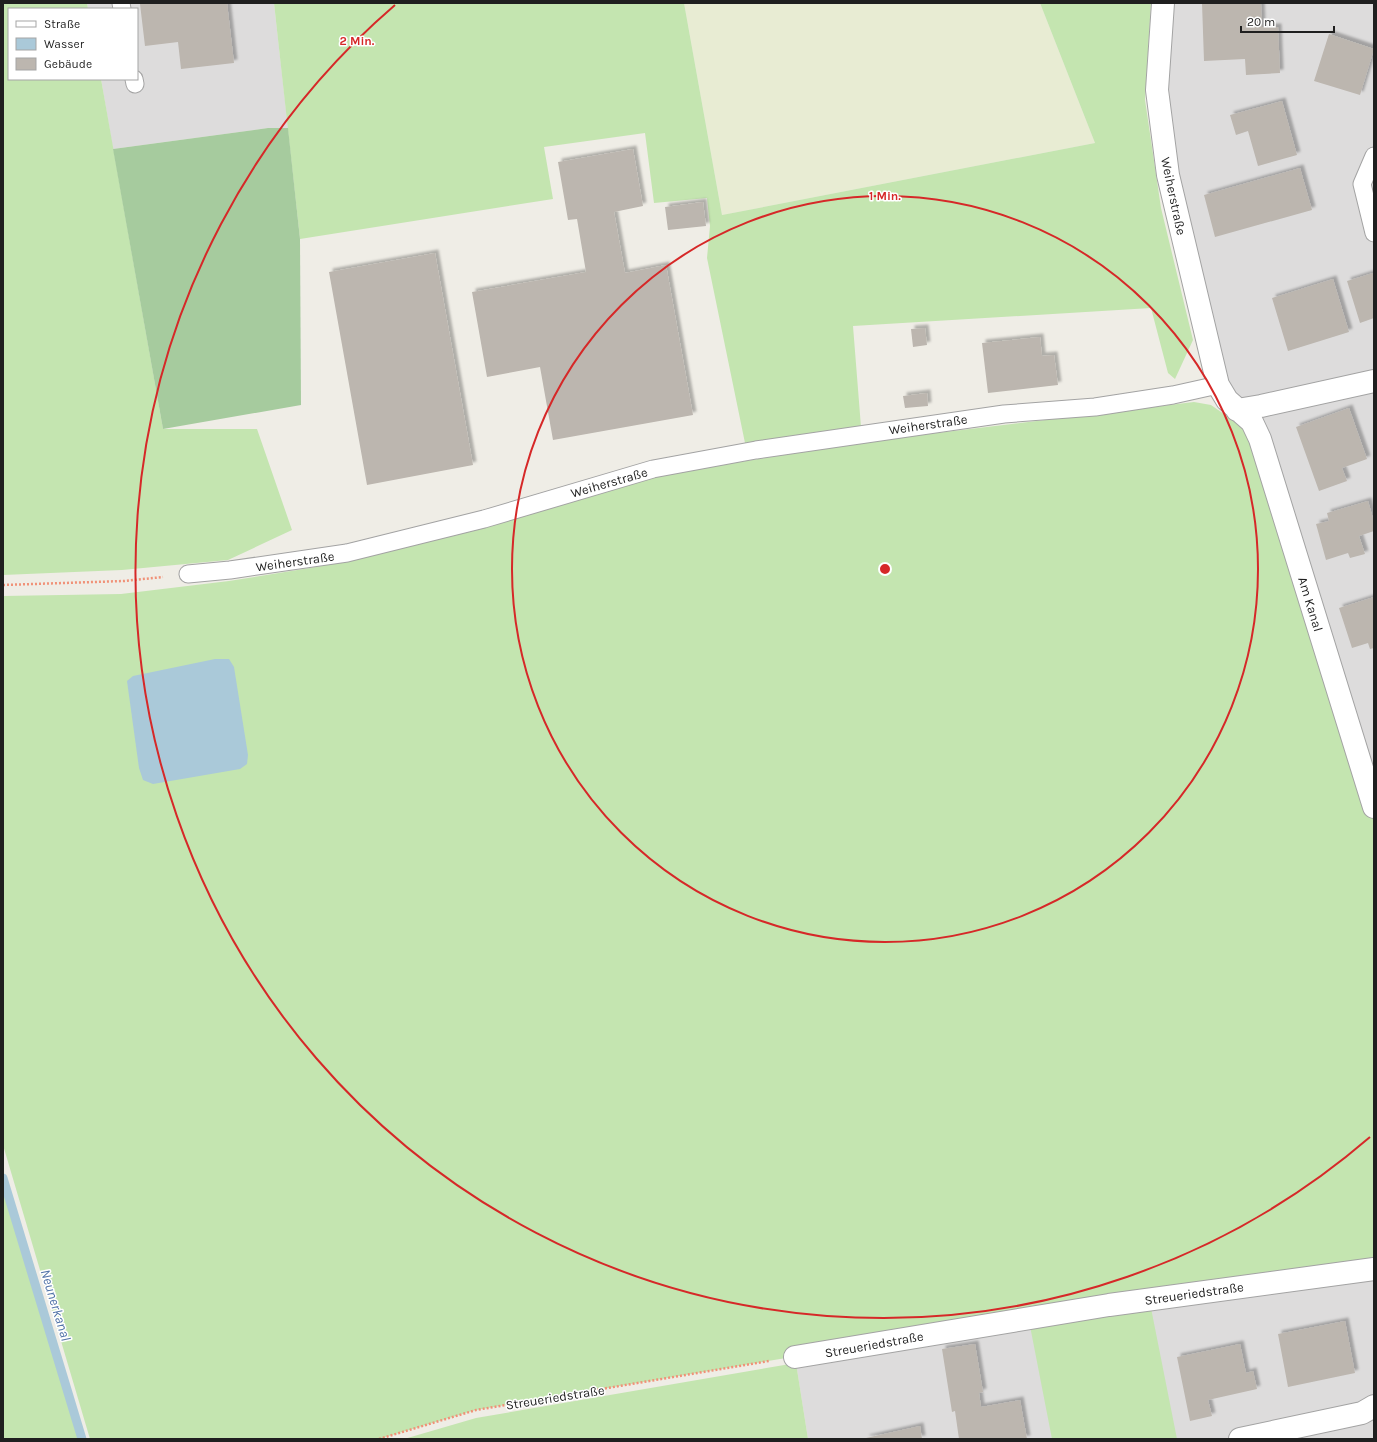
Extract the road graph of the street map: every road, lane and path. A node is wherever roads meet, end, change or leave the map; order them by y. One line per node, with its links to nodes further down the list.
1 (1163, 3): 5 (street, Weiherstraße)
2 (1374, 156): 3 (lane)
3 (1374, 233)
4 (1374, 382): 5 (street)
5 (1227, 398): 6 (lane, Weiherstraße); 8 (street, Am Kanal)
6 (188, 574): 7 (path)
7 (3, 585)
8 (1374, 807)
9 (1374, 1270): 10 (street, Streueriedstraße)
10 (795, 1357): 12 (path, Streueriedstraße)
11 (1374, 1406): 13 (street)
12 (379, 1439)
13 (1240, 1439)

